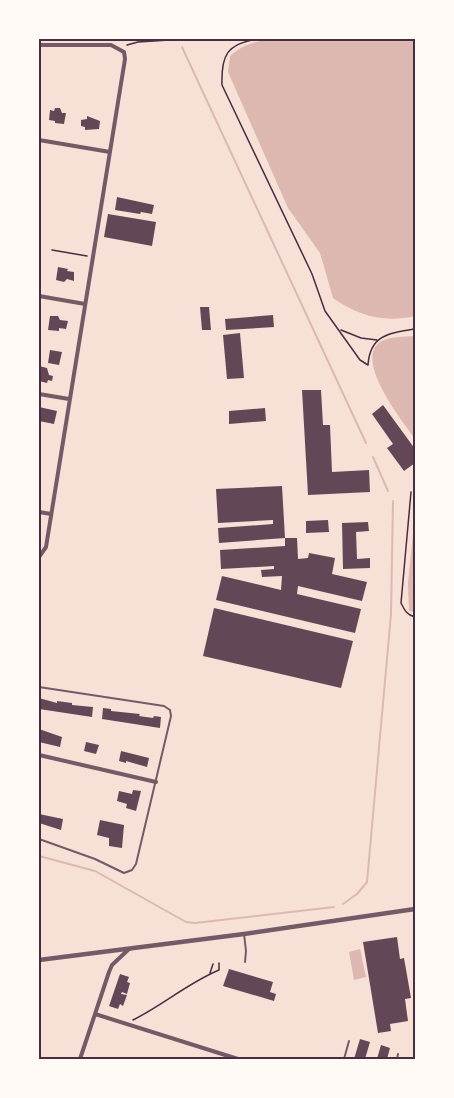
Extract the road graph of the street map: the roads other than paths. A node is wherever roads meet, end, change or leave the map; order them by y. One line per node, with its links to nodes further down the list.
1 (39, 45): 3 (street)
2 (39, 140): 3 (street)
3 (110, 152): 5 (street)
4 (39, 296): 5 (street)
5 (85, 304): 7 (street)
6 (39, 394): 7 (street)
7 (69, 399): 9 (street)
8 (39, 512): 9 (street)
9 (51, 514): 10 (street)
10 (39, 557)
11 (39, 687): 13 (lane)
12 (39, 755): 13 (street)
13 (156, 782): 14 (lane)
14 (39, 839)
15 (415, 909): 16 (street)
16 (244, 934): 17 (street); 19 (lane)
17 (131, 948): 18 (street); 20 (street)
18 (39, 960)
19 (245, 962)
20 (95, 1014): 23 (street); 24 (street)
21 (349, 1041): 25 (lane)
22 (398, 1054): 26 (lane)
23 (80, 1059)
24 (238, 1059)
25 (344, 1059)
26 (396, 1059)

